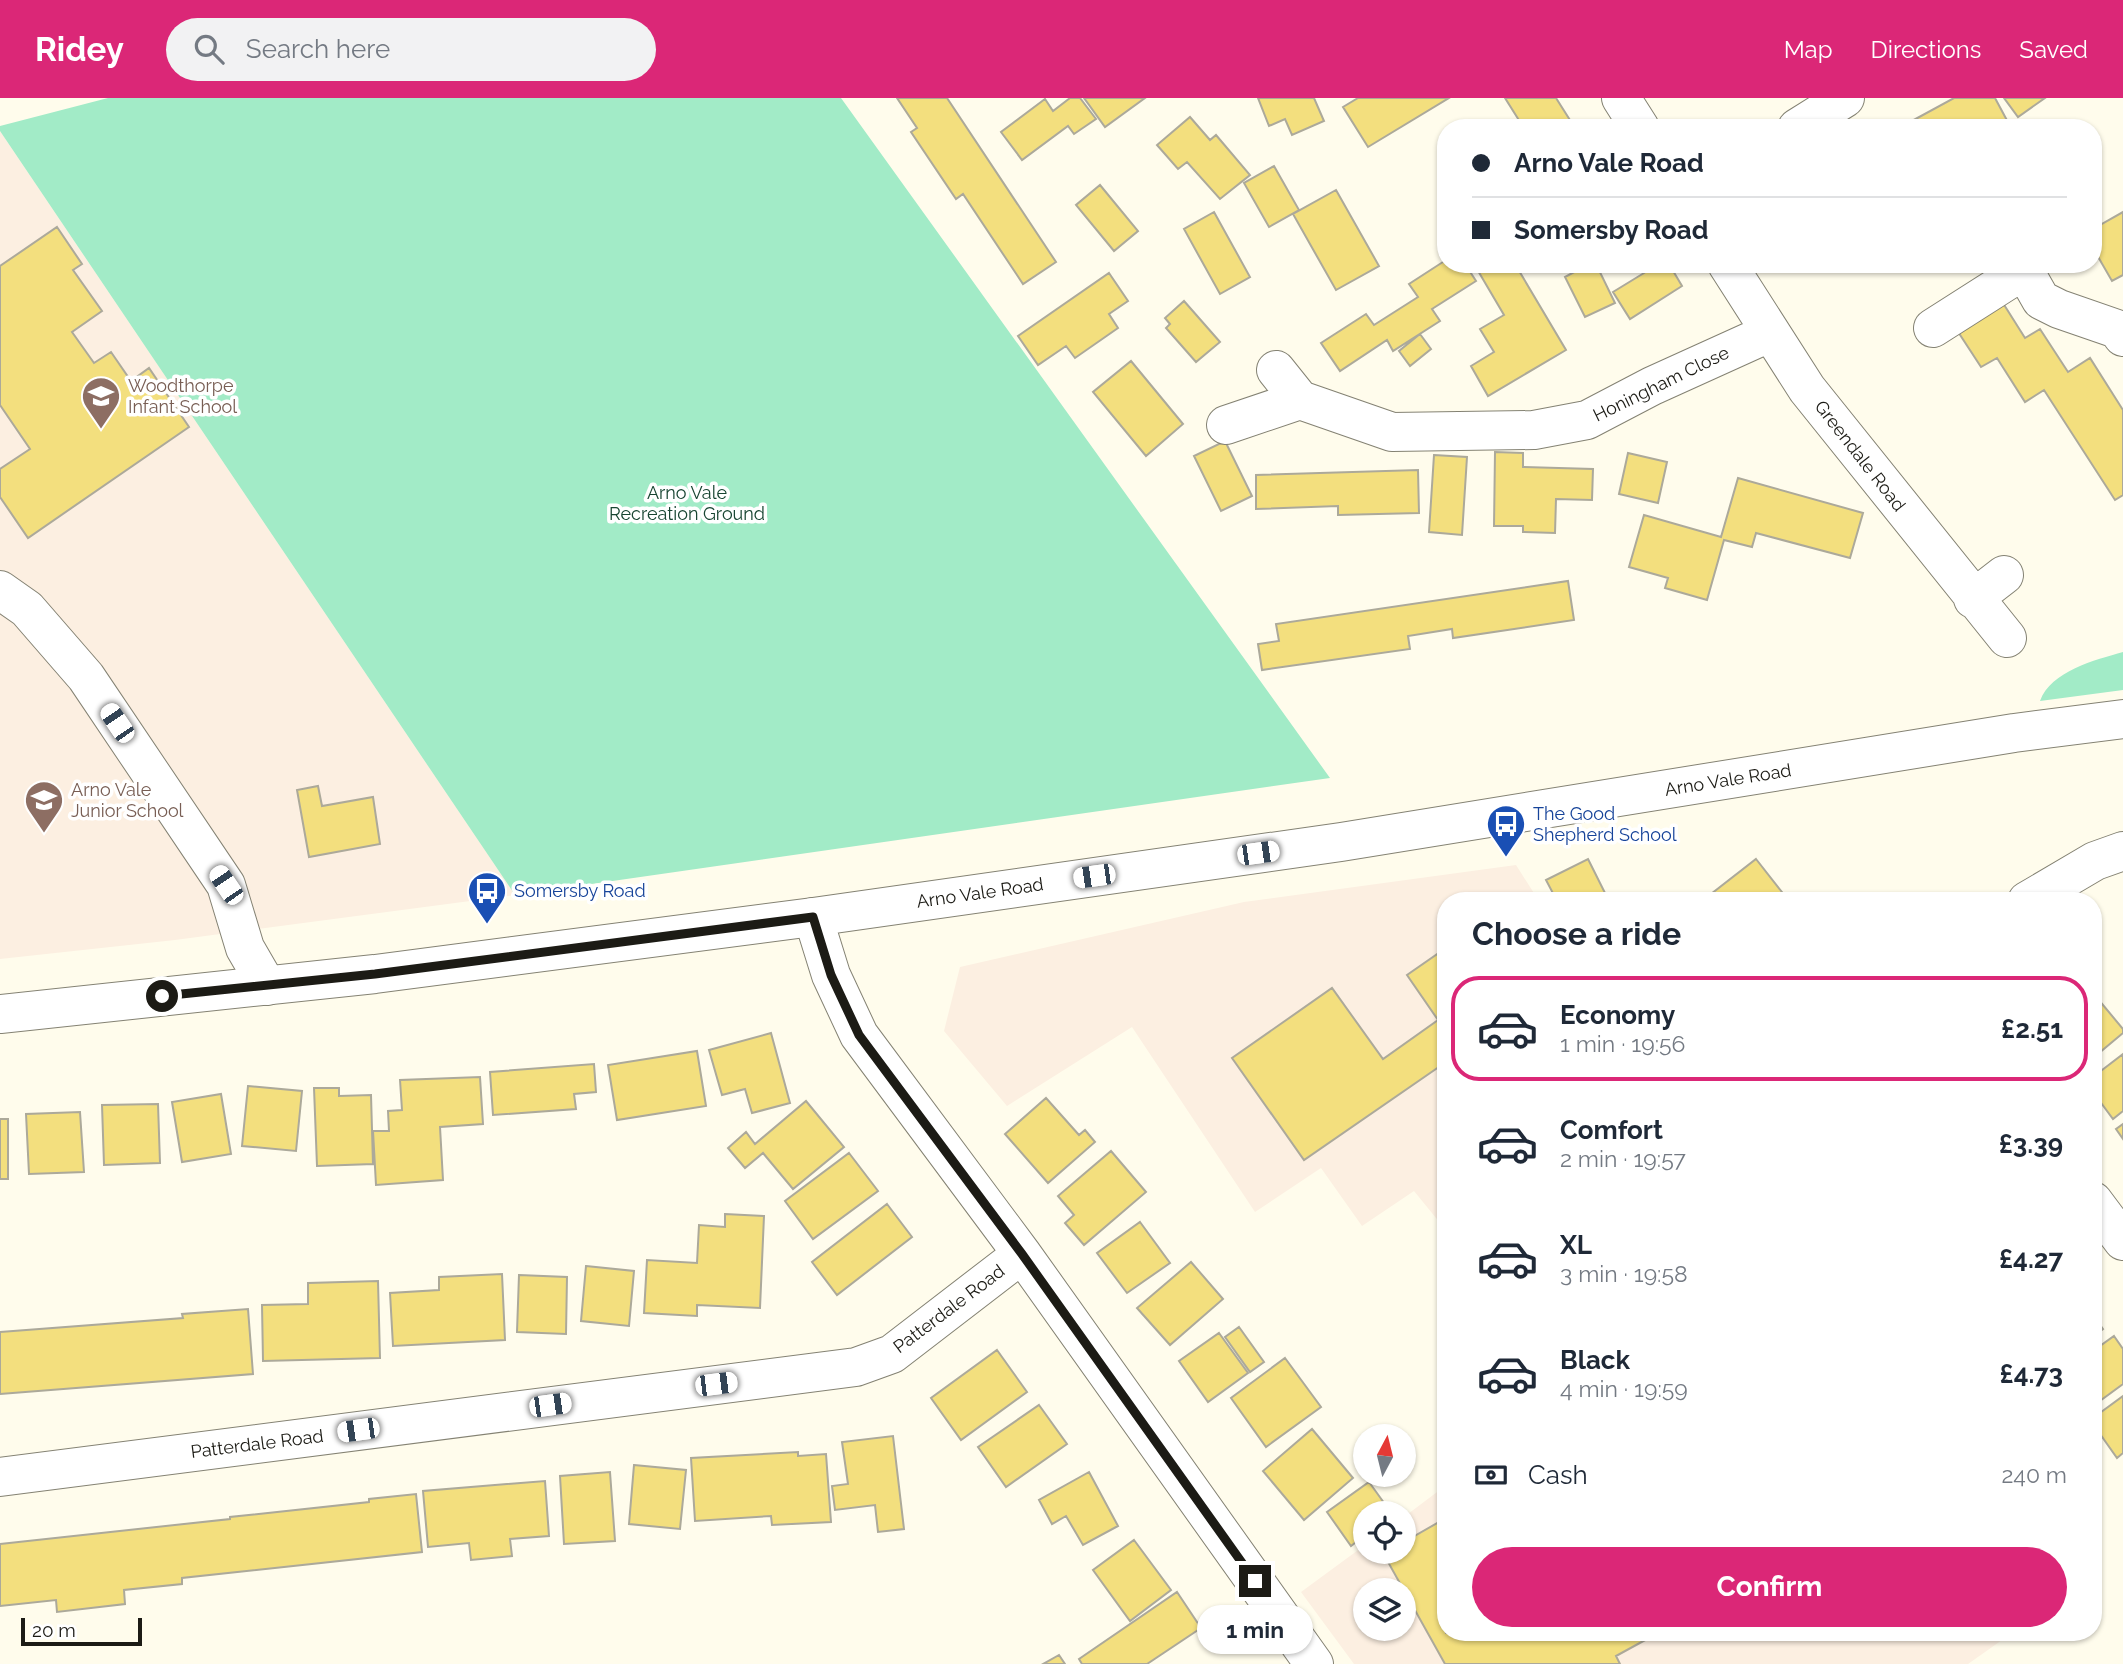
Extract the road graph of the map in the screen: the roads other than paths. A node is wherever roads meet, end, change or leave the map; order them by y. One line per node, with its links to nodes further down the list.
1 (1621, 98): 3 (street)
2 (1845, 98): 4 (street)
3 (1634, 119)
4 (1811, 119)
5 (1733, 273): 9 (street, Greendale Road)
6 (2019, 273): 8 (street)
7 (2026, 273): 10 (street)
8 (1933, 328)
9 (1769, 332): 12 (street, Honingham Close); 16 (street, Greendale Road)
10 (2123, 337)
11 (1276, 370): 12 (street)
12 (1300, 400): 13 (street)
13 (1226, 425)
14 (2004, 575): 16 (street)
15 (0, 590): 22 (street)
16 (1973, 599): 17 (street, Greendale Road)
17 (2007, 638)
18 (2123, 719): 21 (street, Arno Vale Road)
19 (2123, 851): 20 (street)
20 (2042, 892)
21 (813, 917): 22 (street, Arno Vale Road); 26 (street)
22 (267, 985): 23 (street, Arno Vale Road)
23 (0, 1014)
24 (2102, 1213): 25 (street)
25 (2123, 1241)
26 (1022, 1254): 27 (street, Patterdale Road); 28 (street)
27 (0, 1477)
28 (1298, 1658)

